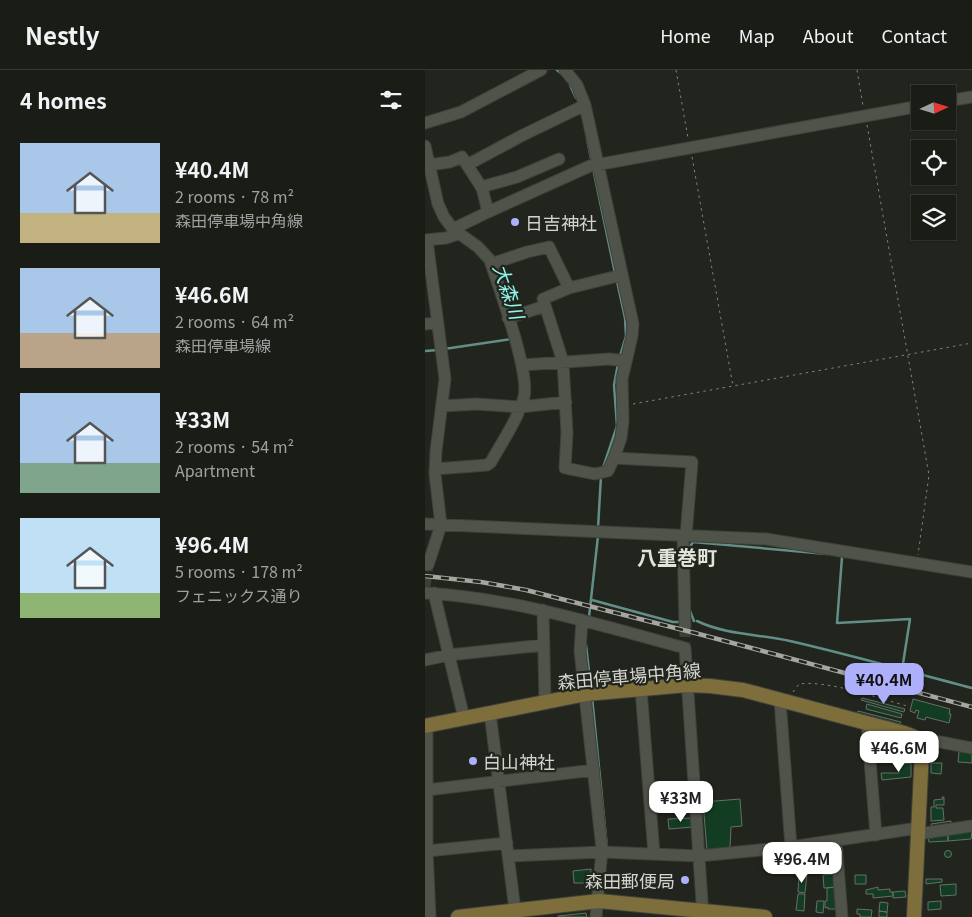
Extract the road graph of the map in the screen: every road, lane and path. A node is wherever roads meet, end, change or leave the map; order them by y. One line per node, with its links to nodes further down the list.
1 (541, 70): 10 (street)
2 (565, 70): 7 (street)
3 (676, 70): 12 (path)
4 (857, 70): 9 (path)
5 (972, 97): 6 (street)
6 (956, 100)
7 (581, 106): 15 (street); 16 (street)
8 (911, 108): 9 (street)
9 (865, 116): 12 (street); 29 (path)
10 (425, 124)
11 (425, 146): 14 (street)
12 (690, 148): 16 (street); 33 (path)
13 (559, 158): 17 (street)
14 (429, 165): 15 (street); 19 (street)
15 (467, 165): 17 (street)
16 (594, 165): 18 (street); 22 (street)
17 (481, 187): 18 (street)
18 (488, 212): 19 (street)
19 (455, 232): 20 (street); 21 (street)
20 (426, 240): 26 (street)
21 (491, 264): 23 (street); 25 (street)
22 (618, 276): 23 (street); 30 (street)
23 (569, 288): 24 (street)
24 (545, 306): 25 (street); 31 (street)
25 (508, 318): 32 (street)
26 (438, 323): 27 (street); 35 (street)
27 (425, 324)
28 (972, 343): 29 (path)
29 (908, 354): 33 (path); 44 (path)
30 (622, 360): 31 (street); 36 (street)
31 (563, 362): 32 (street); 34 (street)
32 (522, 366): 37 (street)
33 (733, 386): 36 (path)
34 (566, 402): 37 (street); 39 (street)
35 (442, 406): 37 (street); 38 (street)
36 (623, 406): 39 (street)
37 (520, 407): 40 (street)
38 (431, 451): 40 (street)
39 (614, 458): 43 (street)
40 (435, 469): 42 (street)
41 (425, 524): 42 (street)
42 (441, 525): 43 (street); 45 (street)
43 (685, 536): 44 (street); 50 (street)
44 (917, 563): 46 (street)
45 (428, 565)
46 (972, 572)
47 (429, 593): 48 (street); 52 (street)
48 (543, 610): 49 (street); 51 (street)
49 (582, 620): 54 (street); 56 (street)
50 (685, 626)
51 (544, 645): 52 (street); 58 (street)
52 (449, 655): 53 (street); 61 (street)
53 (425, 660)
54 (687, 685): 55 (main road, 森田停車場中角線); 57 (main road, 森田停車場中角線); 80 (street)
55 (641, 688): 56 (main road, 森田停車場中角線); 78 (street)
56 (590, 694): 58 (main road, 森田停車場中角線); 67 (street)
57 (785, 701): 59 (path); 62 (main road, 森田停車場中角線); 75 (street)
58 (545, 702): 60 (main road, 森田停車場中角線)
59 (907, 706)
60 (490, 713): 61 (main road, 森田停車場中角線); 68 (street)
61 (464, 718): 63 (main road, 森田停車場中角線)
62 (867, 723): 64 (main road, 森田停車場中角線); 72 (street)
63 (426, 725): 66 (street)
64 (921, 742): 65 (street); 71 (main road)
65 (972, 748)
66 (426, 761): 69 (street)
67 (594, 770): 68 (street); 77 (street)
68 (500, 782): 69 (street); 74 (street)
69 (427, 790): 76 (street)
70 (972, 826): 71 (street)
71 (918, 831): 72 (street); 91 (main road)
72 (876, 835): 73 (street)
73 (836, 840): 75 (street); 90 (street)
74 (507, 843): 76 (street); 79 (street)
75 (791, 847): 80 (street)
76 (427, 851): 86 (street)
77 (602, 852): 78 (street); 79 (street); 81 (street)
78 (654, 854): 80 (street)
79 (509, 856): 82 (street)
80 (699, 856): 84 (street)
81 (597, 902): 83 (main road); 84 (main road); 88 (street)
82 (515, 910): 83 (main road); 85 (main road)
83 (532, 913)
84 (703, 914): 89 (main road)
85 (480, 916): 87 (main road)
86 (430, 917)
87 (457, 917)
88 (595, 917)
89 (765, 917)
90 (842, 917)
91 (914, 917)

